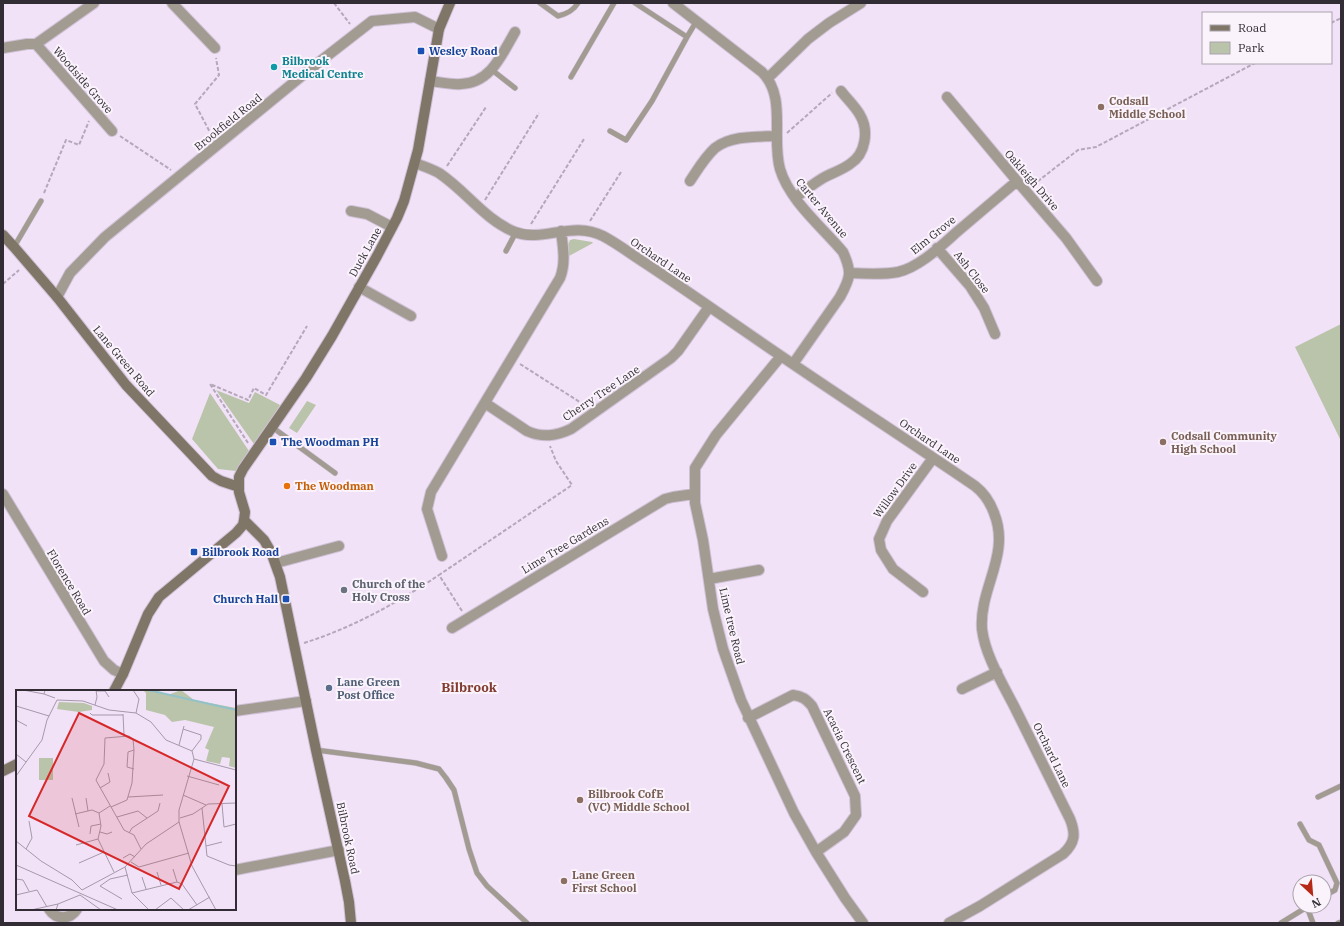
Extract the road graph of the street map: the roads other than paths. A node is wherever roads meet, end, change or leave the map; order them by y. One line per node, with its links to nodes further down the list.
1 (94, 3): 14 (street)
2 (172, 3): 16 (street)
3 (450, 3): 11 (street, Duck Lane)
4 (540, 3): 5 (lane)
5 (578, 3)
6 (614, 3): 18 (lane)
7 (635, 3): 13 (lane)
8 (861, 3): 19 (street)
9 (677, 4): 10 (street, Carter Avenue)
10 (696, 22): 13 (lane); 19 (street, Carter Avenue)
11 (440, 29): 20 (street, Duck Lane); 43 (street, Brookfield Road)
12 (515, 32): 17 (street)
13 (687, 37): 25 (lane)
14 (36, 44): 15 (street); 24 (street, Woodside Grove)
15 (3, 48)
16 (214, 48)
17 (492, 70): 20 (street); 21 (lane)
18 (571, 77)
19 (768, 78): 26 (street, Carter Avenue)
20 (430, 81): 27 (street, Duck Lane)
21 (515, 88)
22 (841, 91): 30 (street)
23 (947, 97): 29 (street, Oakleigh Drive)
24 (112, 131)
25 (610, 132)
26 (777, 136): 28 (street); 30 (street, Carter Avenue)
27 (415, 163): 33 (street, Duck Lane); 35 (street, Orchard Lane)
28 (690, 181)
29 (1016, 181): 38 (street, Elm Grove); 41 (street, Oakleigh Drive)
30 (795, 198): 40 (street, Carter Avenue)
31 (41, 201): 37 (lane)
32 (351, 211): 33 (street)
33 (392, 227): 42 (street, Duck Lane)
34 (561, 231): 35 (street, Orchard Lane); 44 (street, Orchard Lane); 49 (street)
35 (516, 232): 39 (lane)
36 (3, 236): 37 (street, Lane Green Road)
37 (14, 247): 43 (street, Lane Green Road)
38 (937, 248): 40 (street, Elm Grove); 46 (street, Ash Close)
39 (506, 251)
40 (850, 273): 48 (street)
41 (1096, 281)
42 (359, 287): 45 (street); 50 (street, Duck Lane)
43 (57, 297): 53 (street, Lane Green Road)
44 (709, 307): 47 (street, Orchard Lane); 49 (street, Cherry Tree Lane)
45 (411, 316)
46 (995, 334)
47 (781, 356): 48 (street, Orchard Lane); 55 (street, Lime tree Road)
48 (793, 364): 51 (street, Orchard Lane)
49 (485, 403): 58 (street)
50 (272, 427): 52 (lane); 53 (street, Duck Lane)
51 (933, 458): 62 (street, Willow Drive); 64 (street, Orchard Lane)
52 (336, 473)
53 (239, 487): 56 (street)
54 (3, 494): 65 (street, Florence Road)
55 (694, 494): 61 (street, Lime tree Road); 63 (street, Lime Tree Gardens)
56 (244, 520): 59 (street, Bilbrook Road); 65 (street)
57 (340, 546): 59 (street)
58 (442, 556)
59 (276, 563): 68 (street, Bilbrook Road)
60 (759, 570): 61 (street)
61 (709, 579): 70 (street, Lime tree Road)
62 (923, 592)
63 (452, 628)
64 (997, 672): 66 (street); 88 (street, Orchard Lane)
65 (123, 674): 67 (street)
66 (962, 689)
67 (115, 690)
68 (306, 701): 69 (street); 71 (street, Bilbrook Road)
69 (236, 711)
70 (748, 718): 78 (street, Lime tree Road); 78 (street, Acacia Crescent)
71 (316, 750): 77 (street, Bilbrook Road); 86 (lane)
72 (16, 764): 73 (street)
73 (3, 771)
74 (1341, 786): 75 (lane)
75 (1318, 797)
76 (1300, 824): 80 (lane)
77 (339, 850): 79 (street); 85 (street, Bilbrook Road)
78 (816, 852): 87 (street, Lime tree Road)
79 (236, 870)
80 (1332, 892)
81 (50, 910): 82 (street)
82 (76, 910)
83 (1295, 914): 89 (lane)
84 (1341, 922): 90 (lane)
85 (351, 923)
86 (528, 923)
87 (864, 923)
88 (949, 923)
89 (1281, 923)
90 (1338, 923)

